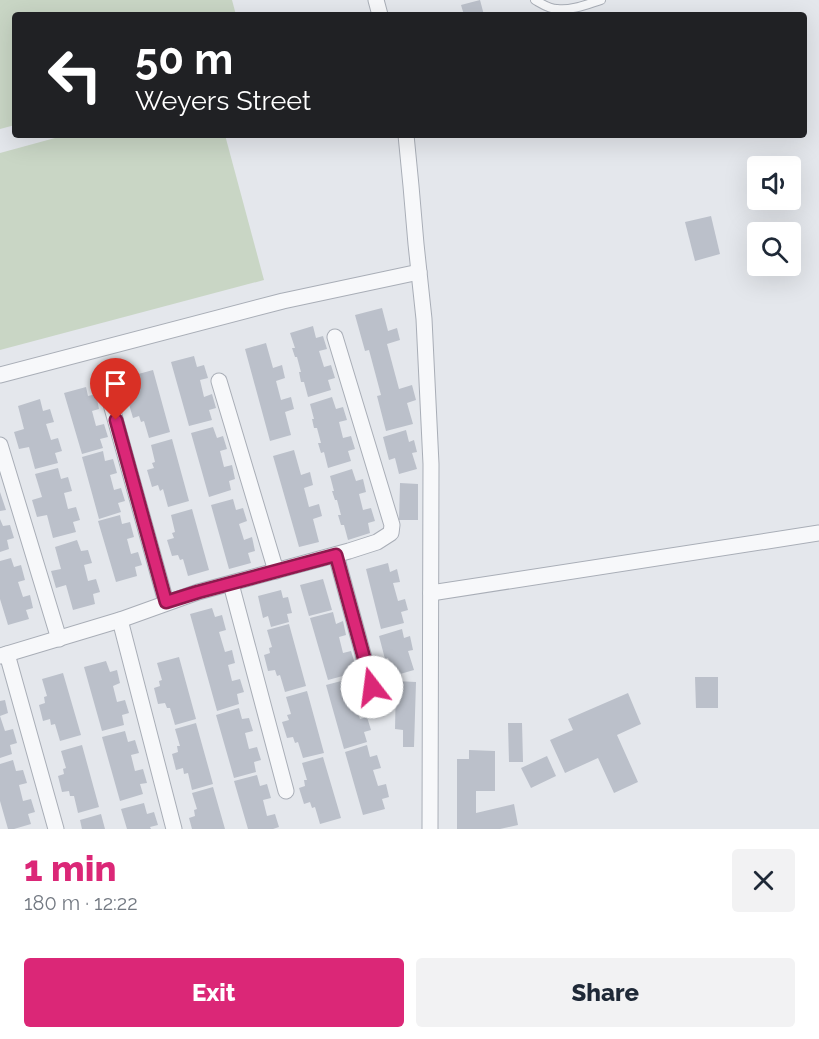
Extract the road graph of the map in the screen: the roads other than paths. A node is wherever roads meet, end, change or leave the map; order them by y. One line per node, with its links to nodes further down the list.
1 (535, 0): 2 (lane)
2 (601, 0)
3 (406, 138): 4 (street)
4 (419, 272): 6 (street); 14 (street)
5 (335, 337): 11 (street)
6 (0, 375)
7 (219, 381): 12 (street)
8 (109, 397): 15 (street)
9 (0, 445): 17 (street)
10 (819, 533): 14 (street)
11 (336, 555): 12 (street); 19 (street)
12 (276, 571): 13 (street)
13 (231, 584): 15 (street); 20 (street)
14 (431, 593): 23 (street)
15 (166, 602): 16 (street)
16 (120, 620): 17 (street); 22 (street)
17 (59, 639): 18 (street)
18 (3, 655): 21 (street)
19 (372, 687)
20 (286, 791)
21 (56, 829)
22 (174, 829)
23 (430, 829)

